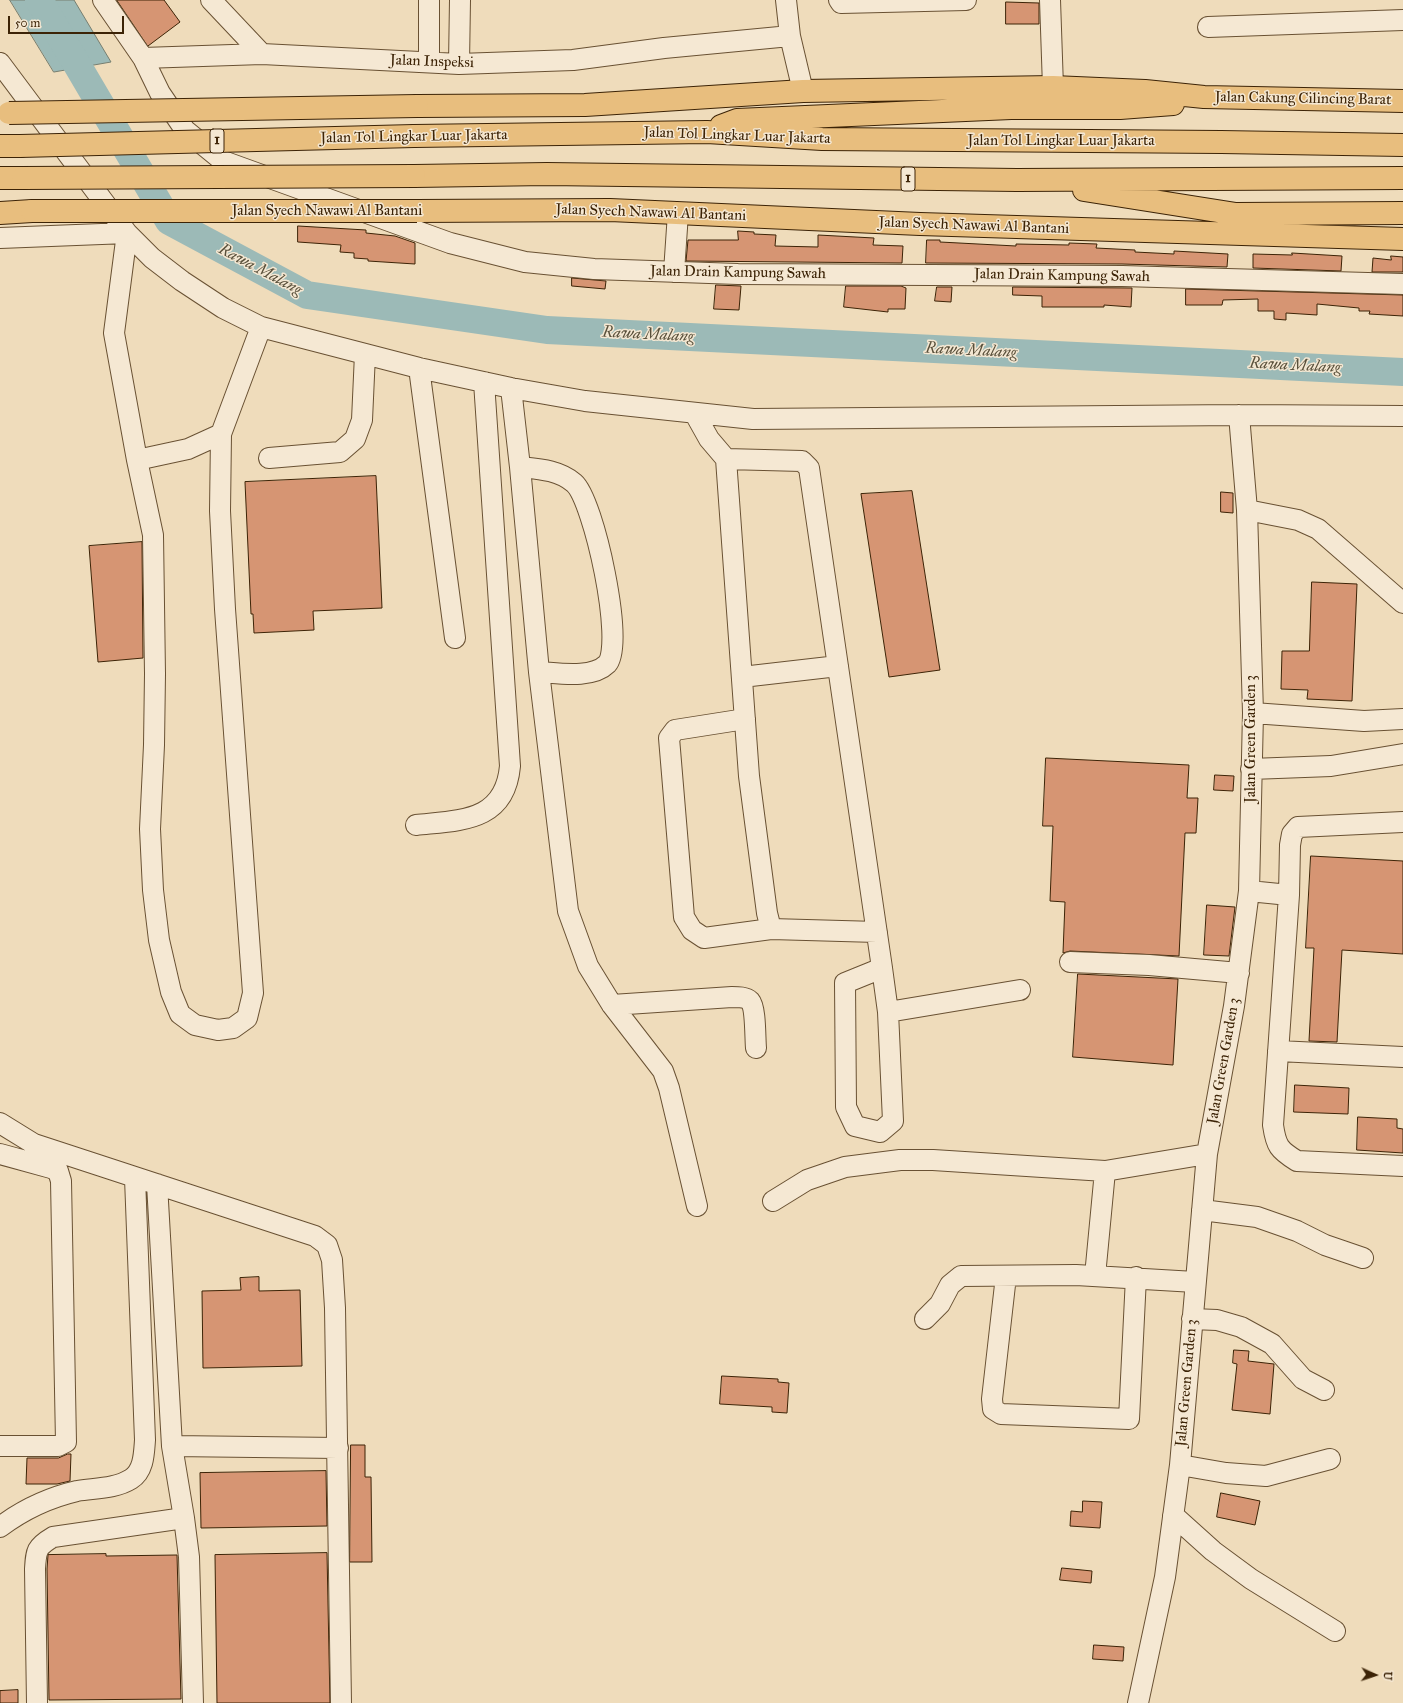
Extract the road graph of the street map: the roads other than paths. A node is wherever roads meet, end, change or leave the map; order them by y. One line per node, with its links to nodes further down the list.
1 (103, 0): 13 (street)
2 (211, 0): 12 (street)
3 (428, 0): 14 (street)
4 (460, 0): 15 (street)
5 (786, 0): 11 (street)
6 (839, 0): 7 (street)
7 (966, 0)
8 (1050, 0): 17 (street)
9 (1403, 20): 10 (street)
10 (1208, 27)
11 (790, 36): 15 (street, Jalan Inspeksi); 18 (street)
12 (262, 54): 13 (street, Jalan Inspeksi); 14 (street, Jalan Inspeksi)
13 (142, 58): 34 (street, Jalan Drain Kampung Sawah)
14 (429, 62): 15 (street, Jalan Inspeksi)
15 (459, 64)
16 (1, 67): 31 (street)
17 (1053, 87): 18 (highway); 19 (highway)
18 (803, 91): 21 (highway, bridge)
19 (1204, 97): 20 (highway, Jalan Cakung Cilincing Barat); 22 (highway)
20 (1403, 101)
21 (4, 113)
22 (707, 132): 23 (highway, Jalan Tol Lingkar Luar Jakarta / 1); 24 (highway, Jalan Tol Lingkar Luar Jakarta / 1, bridge)
23 (1403, 145)
24 (10, 146)
25 (0, 178): 27 (highway, 1, bridge)
26 (1403, 178): 27 (highway, 1)
27 (1017, 180): 30 (highway)
28 (0, 213): 29 (highway, Jalan Syech Nawawi Al Bantani, bridge)
29 (678, 213): 33 (highway, Jalan Syech Nawawi Al Bantani); 34 (street)
30 (1403, 213)
31 (127, 233): 32 (street); 36 (street); 47 (street)
32 (0, 238)
33 (1403, 240)
34 (674, 272): 35 (street, Jalan Drain Kampung Sawah)
35 (1403, 284)
36 (261, 327): 37 (street); 44 (street)
37 (365, 354): 38 (street); 45 (street)
38 (419, 368): 39 (street); 51 (street)
39 (484, 382): 40 (street); 61 (street)
40 (511, 388): 41 (street); 48 (street)
41 (695, 414): 42 (street); 46 (street)
42 (1239, 415): 43 (street); 49 (street, Jalan Green Garden 3)
43 (1403, 416)
44 (221, 434): 47 (street); 47 (street)
45 (269, 458)
46 (726, 459): 52 (street); 54 (street)
47 (137, 460)
48 (520, 467): 53 (street); 53 (street)
49 (1247, 510): 50 (street); 55 (street, Jalan Green Garden 3)
50 (1403, 603)
51 (455, 638)
52 (838, 666): 54 (street); 65 (street)
53 (539, 672): 70 (street)
54 (742, 677): 56 (street)
55 (1252, 713): 57 (street); 59 (street, Jalan Green Garden 3)
56 (745, 719): 64 (street); 64 (street)
57 (1403, 719)
58 (1403, 754): 59 (street)
59 (1251, 769): 62 (street, Jalan Green Garden 3)
60 (1403, 822): 63 (street)
61 (416, 825)
62 (1249, 891): 63 (street); 68 (street, Jalan Green Garden 3)
63 (1288, 895): 73 (street)
64 (771, 929): 65 (street)
65 (877, 932): 67 (street)
66 (1070, 962): 68 (street)
67 (882, 968): 71 (street); 71 (street)
68 (1239, 973): 77 (street, Jalan Green Garden 3)
69 (1020, 990): 71 (street)
70 (612, 1005): 72 (street); 83 (street)
71 (888, 1012)
72 (756, 1048)
73 (1278, 1051): 74 (street); 78 (street)
74 (1403, 1057)
75 (0, 1123): 80 (street)
76 (0, 1154): 93 (street)
77 (1207, 1154): 79 (street); 84 (street, Jalan Green Garden 3)
78 (1403, 1166)
79 (1105, 1171): 82 (street); 87 (street)
80 (135, 1178): 81 (street); 100 (street)
81 (157, 1184): 94 (street); 95 (street)
82 (774, 1200)
83 (697, 1206)
84 (1202, 1210): 85 (street); 89 (street, Jalan Green Garden 3)
85 (1363, 1258)
86 (1006, 1276): 87 (street); 88 (street); 90 (street)
87 (1095, 1276): 88 (street)
88 (1136, 1278): 89 (street)
89 (1195, 1282): 91 (street, Jalan Green Garden 3)
90 (925, 1319)
91 (1192, 1319): 92 (street); 97 (street, Jalan Green Garden 3)
92 (1324, 1390)
93 (0, 1446)
94 (172, 1446): 95 (street); 99 (street)
95 (338, 1448): 104 (street)
96 (1330, 1459): 97 (street)
97 (1180, 1465): 98 (street, Jalan Green Garden 3)
98 (1173, 1515): 101 (street); 105 (street, Jalan Green Garden 3)
99 (184, 1518): 102 (street); 103 (street)
100 (0, 1527)
101 (1335, 1631)
102 (37, 1703)
103 (193, 1703)
104 (341, 1703)
105 (1138, 1703)

